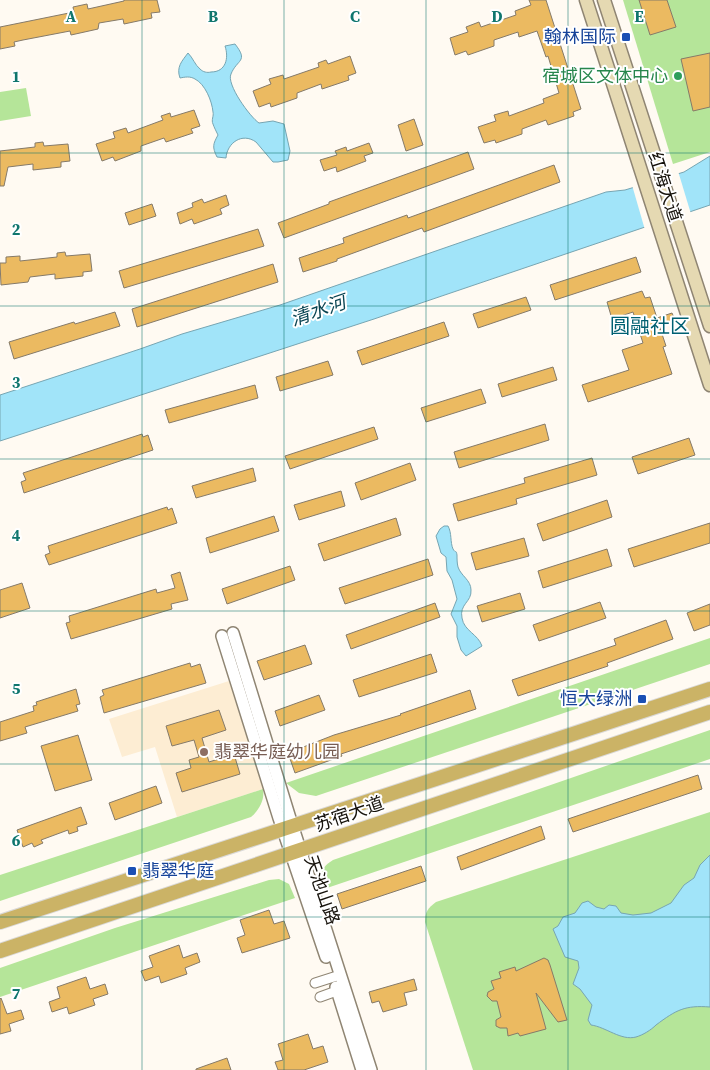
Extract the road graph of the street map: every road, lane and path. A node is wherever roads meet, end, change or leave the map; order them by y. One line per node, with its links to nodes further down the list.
1 (586, 0): 4 (main road, 红海大道)
2 (604, 0): 3 (main road, 红海大道)
3 (710, 326)
4 (710, 385)
5 (227, 634): 8 (street, 天池山路)
6 (710, 689): 8 (main road, 苏宿大道)
7 (710, 712): 9 (main road, 苏宿大道)
8 (288, 828): 9 (street, 天池山路); 10 (main road, 苏宿大道)
9 (295, 852): 11 (main road, 苏宿大道); 12 (street, 天池山路)
10 (0, 922)
11 (0, 951)
12 (336, 976): 13 (street); 14 (street, 天池山路)
13 (315, 983)
14 (341, 990): 15 (street); 16 (street, 天池山路); 17 (street, 天池山路)
15 (320, 997)
16 (362, 1070)
17 (371, 1070)

